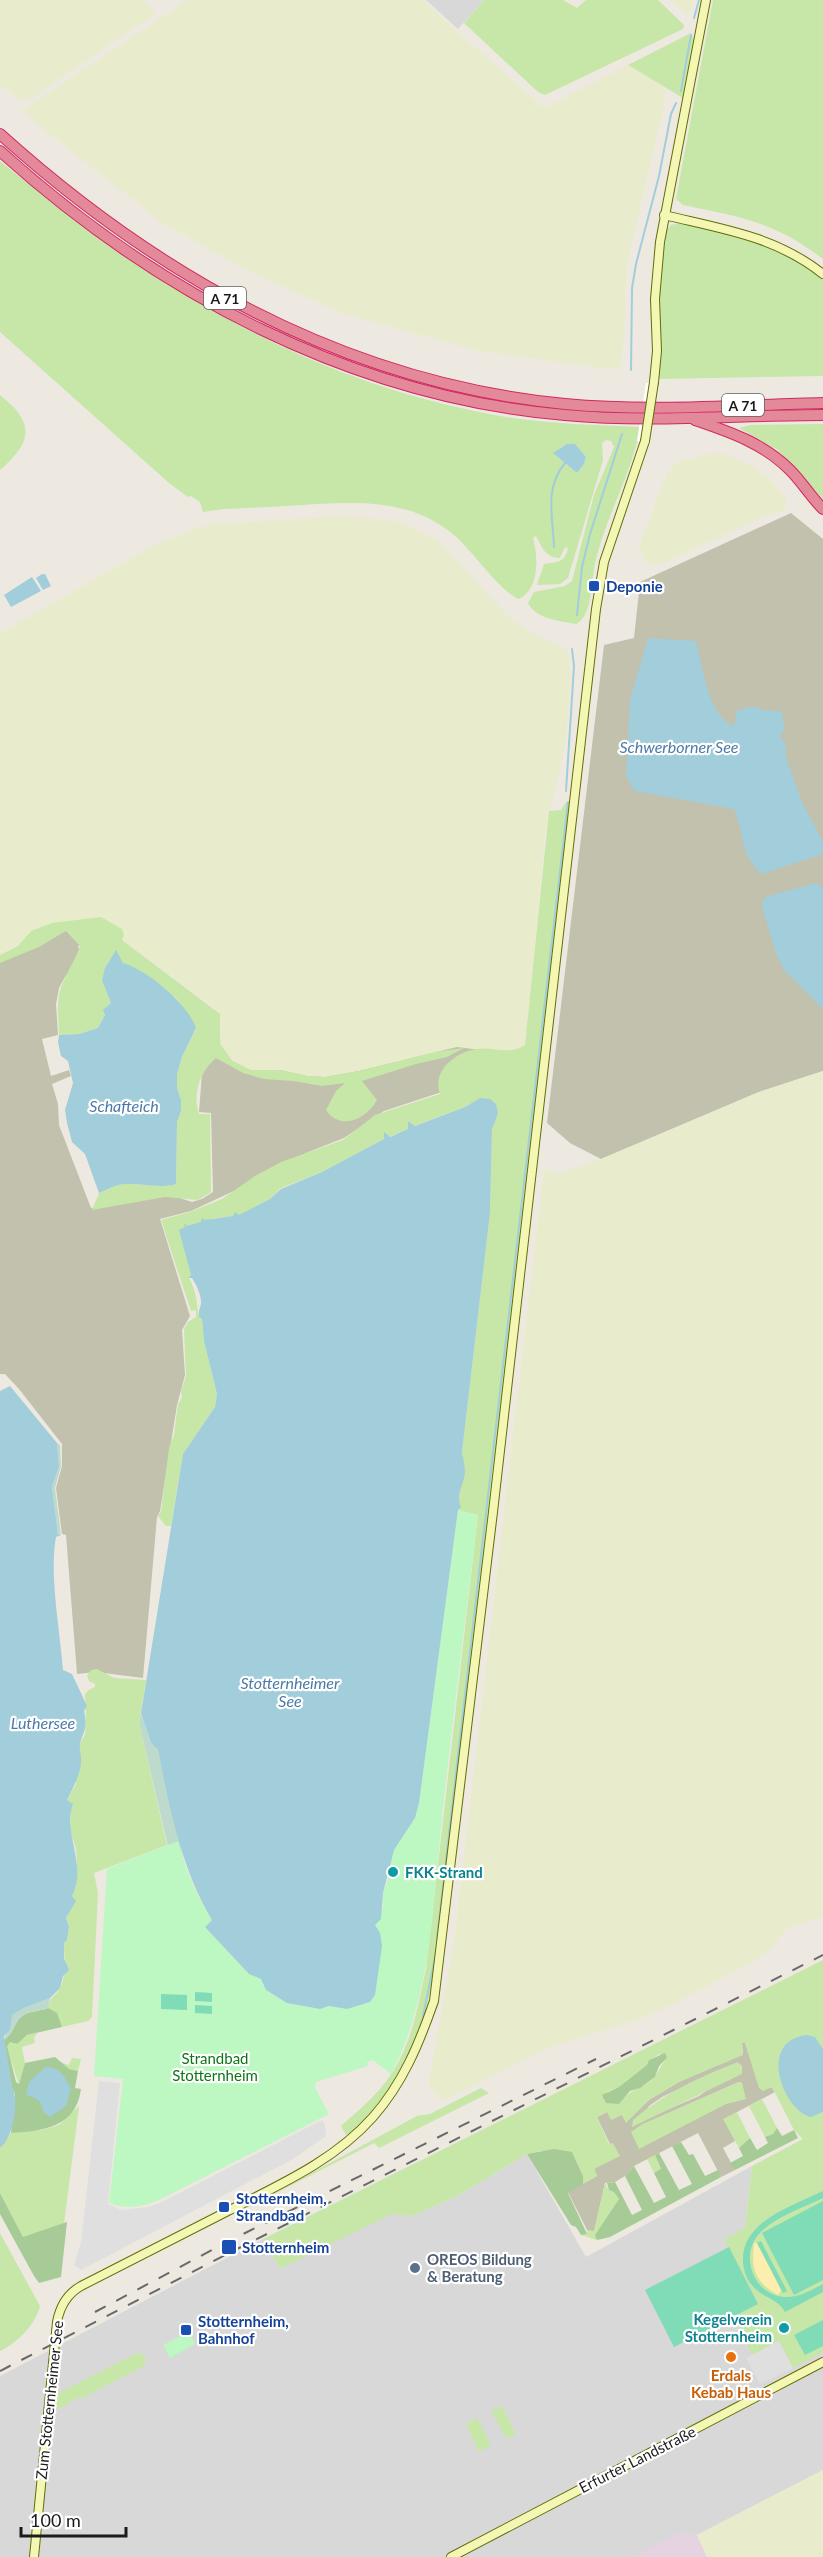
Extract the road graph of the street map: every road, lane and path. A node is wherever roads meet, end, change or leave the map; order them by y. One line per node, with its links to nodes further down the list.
1 (706, 0): 4 (street, Zum Stotternheimer See)
2 (0, 134): 6 (highway, A 71)
3 (0, 151): 8 (highway, A 71)
4 (664, 215): 5 (street); 11 (street, Zum Stotternheimer See, bridge)
5 (823, 274)
6 (823, 403)
7 (823, 415): 8 (highway, A 71)
8 (686, 418): 9 (highway)
9 (823, 509)
10 (823, 2362): 12 (street, Erfurter Landstraße)
11 (34, 2557)
12 (451, 2557)

